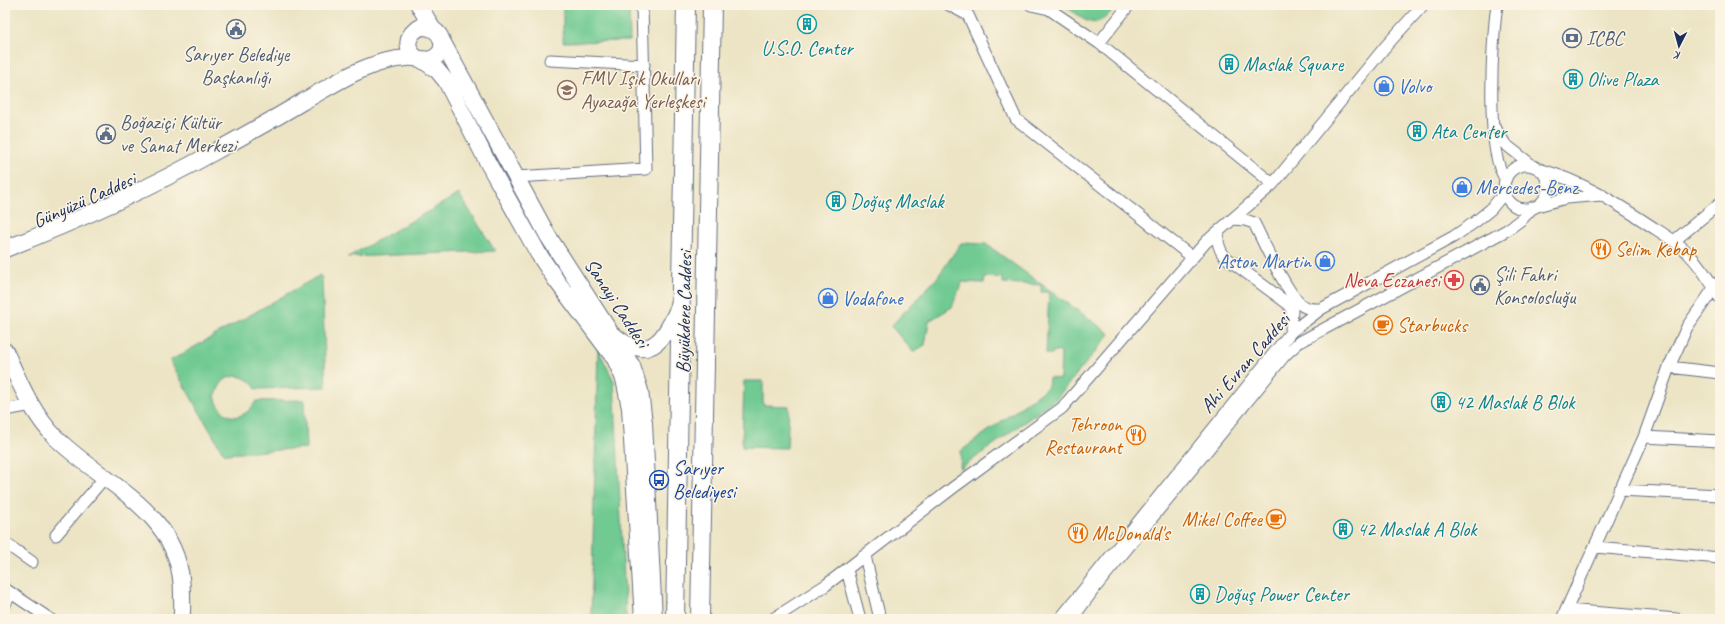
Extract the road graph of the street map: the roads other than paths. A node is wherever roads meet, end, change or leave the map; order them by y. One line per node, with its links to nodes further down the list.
1 (419, 5): 10 (street)
2 (642, 5): 17 (street)
3 (686, 5): 36 (main road, Büyükdere Caddesi)
4 (712, 5): 65 (main road, Büyükdere Caddesi)
5 (949, 5): 32 (street)
6 (1031, 5): 13 (street)
7 (1129, 5): 13 (street)
8 (1423, 5): 22 (street)
9 (1497, 5): 18 (street)
10 (432, 28): 11 (street); 12 (street)
11 (409, 38): 14 (street); 16 (street)
12 (442, 41): 14 (street); 20 (street, Sanayi Caddesi)
13 (1099, 43): 22 (street)
14 (420, 59): 16 (street); 62 (street, Sanayi Caddesi)
15 (550, 60): 17 (street)
16 (379, 64): 29 (street, Günyüzü Caddesi); 33 (street, Günyüzü Caddesi)
17 (644, 65): 20 (street)
18 (1492, 122): 19 (street); 21 (street)
19 (1536, 167): 21 (street); 23 (street); 25 (street)
20 (516, 177): 39 (street, Sanayi Caddesi)
21 (1505, 183): 25 (street); 37 (street, Ahi Evran Caddesi)
22 (1273, 184): 26 (street)
23 (1602, 195): 25 (street, Ahi Evran Caddesi); 30 (street)
24 (1720, 203): 30 (street)
25 (1534, 207): 70 (street, Ahi Evran Caddesi)
26 (1233, 219): 27 (street); 37 (street)
27 (1219, 231): 32 (street); 38 (street)
28 (5, 238): 29 (street)
29 (27, 240): 31 (street, Günyüzü Caddesi)
30 (1674, 241): 34 (street)
31 (5, 249)
32 (1192, 257): 53 (street)
33 (5, 259)
34 (1714, 288): 35 (street); 41 (street)
35 (1720, 298)
36 (680, 303): 39 (street); 64 (main road, Büyükdere Caddesi)
37 (1321, 309): 38 (street, Ahi Evran Caddesi)
38 (1291, 332): 69 (street, Ahi Evran Caddesi)
39 (612, 333): 63 (street, Sanayi Caddesi)
40 (5, 351): 43 (street)
41 (1669, 367): 42 (street); 45 (street)
42 (1720, 373)
43 (32, 405): 44 (street); 47 (street)
44 (5, 410)
45 (1644, 436): 46 (street); 48 (street)
46 (1720, 441)
47 (105, 477): 50 (street); 61 (street)
48 (1619, 490): 49 (street); 52 (street)
49 (1720, 495)
50 (56, 535)
51 (5, 543): 55 (street)
52 (1595, 547): 54 (street); 59 (street)
53 (865, 556): 56 (street); 68 (street)
54 (1720, 558)
55 (32, 562)
56 (847, 570): 66 (street); 67 (street)
57 (8, 591): 58 (street); 60 (street)
58 (5, 604)
59 (1564, 614): 71 (street)
60 (50, 619)
61 (181, 619)
62 (643, 619)
63 (654, 619)
64 (675, 619)
65 (700, 619)
66 (773, 619)
67 (860, 619)
68 (880, 619)
69 (1060, 619)
70 (1072, 619)
71 (1677, 619)

